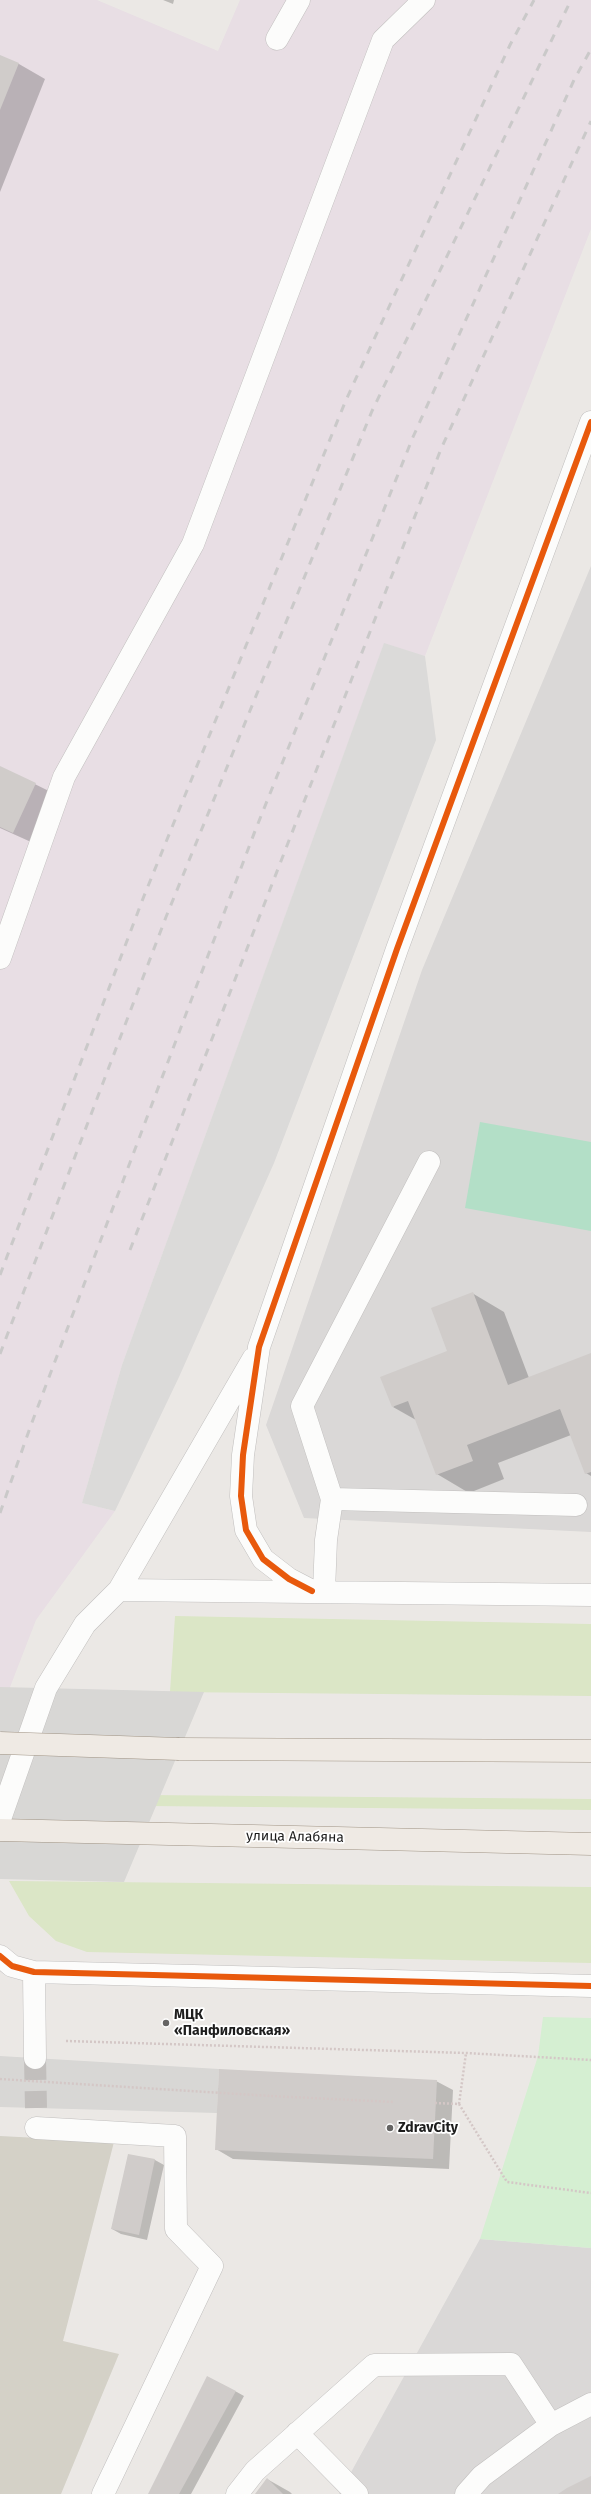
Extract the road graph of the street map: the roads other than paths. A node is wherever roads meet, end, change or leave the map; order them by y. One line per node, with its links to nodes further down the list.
1 (299, 0): 3 (street)
2 (424, 0): 5 (street)
3 (277, 39)
4 (591, 422): 7 (street)
5 (0, 958)
6 (429, 1162): 8 (street)
7 (259, 1347): 10 (street); 11 (street)
8 (332, 1499): 9 (street); 11 (street)
9 (576, 1505)
10 (119, 1590): 11 (street); 15 (street)
11 (318, 1591): 12 (street)
12 (591, 1595)
13 (0, 1743): 14 (main road, bridge)
14 (591, 1751)
15 (0, 1819)
16 (0, 1830): 17 (main road, улица Алабяна)
17 (591, 1844)
18 (0, 1956): 19 (street)
19 (34, 1972): 20 (street); 21 (street)
20 (591, 1986)
21 (34, 2049)
22 (36, 2128): 26 (street)
23 (591, 2404): 24 (street)
24 (551, 2424): 25 (street); 29 (street)
25 (297, 2434): 27 (street); 28 (street)
26 (103, 2494)
27 (237, 2494)
28 (357, 2494)
29 (466, 2494)

